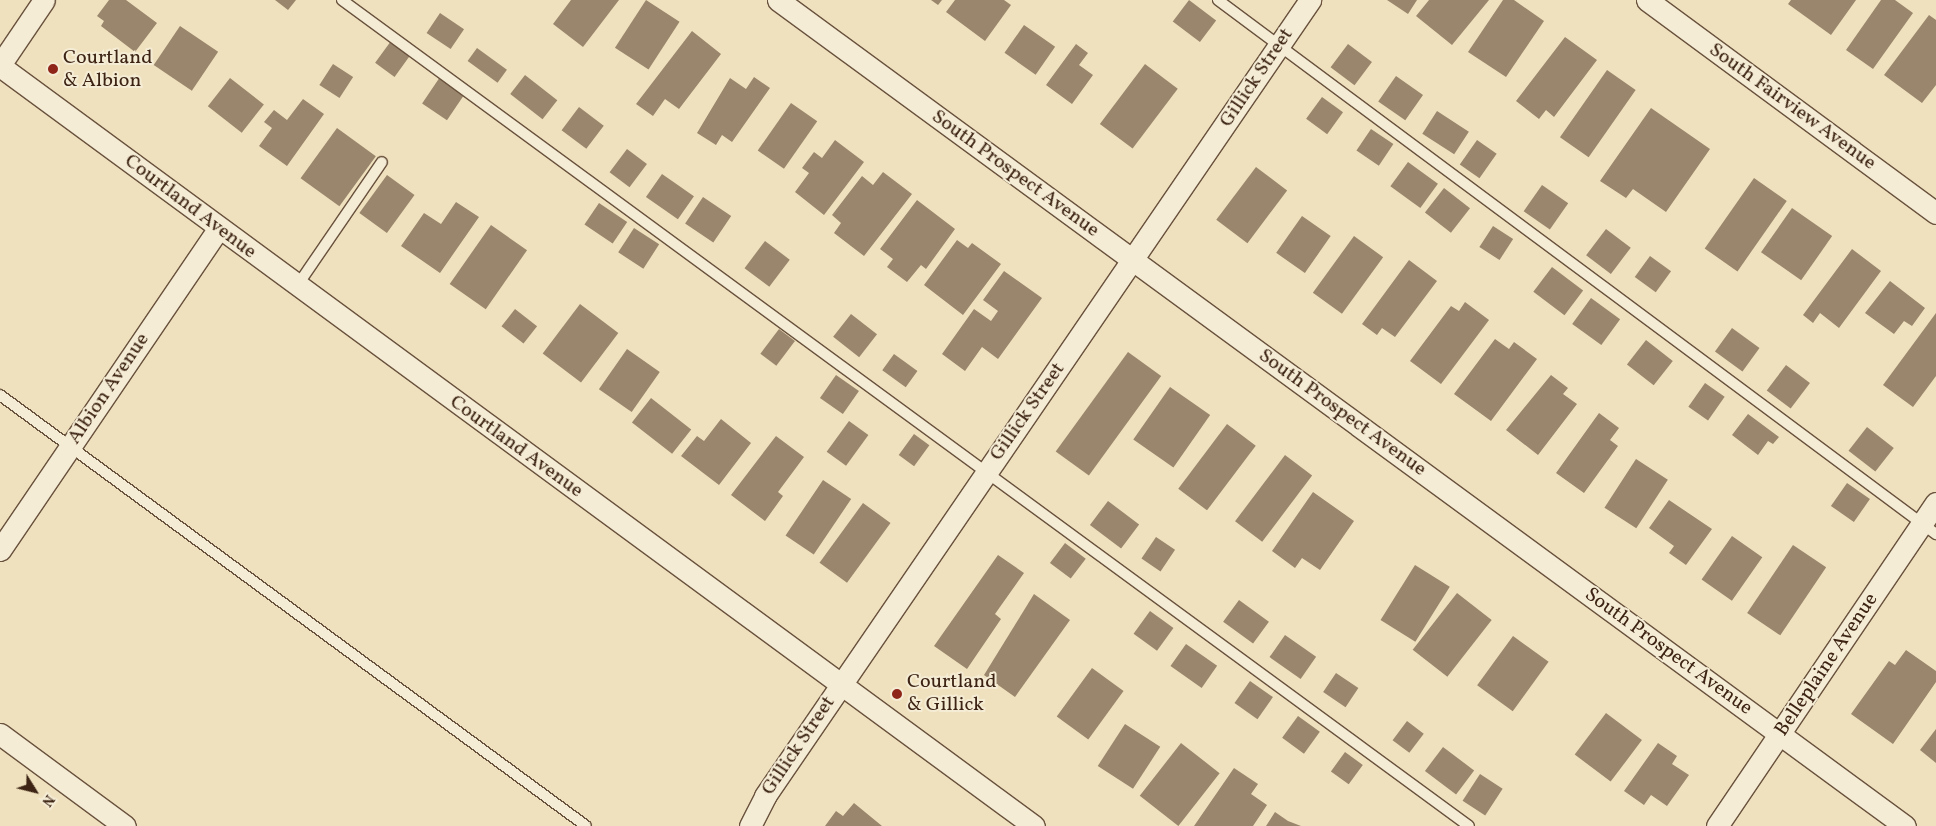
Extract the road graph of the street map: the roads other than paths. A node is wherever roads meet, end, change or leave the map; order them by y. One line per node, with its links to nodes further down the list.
1 (44, 0): 8 (street)
2 (342, 0): 16 (lane)
3 (778, 0): 12 (street, South Prospect Avenue)
4 (1218, 0): 7 (lane)
5 (1310, 0): 7 (street, Gillick Street)
6 (1647, 0): 10 (street, South Fairview Avenue)
7 (1279, 45): 12 (street, Gillick Street); 18 (lane)
8 (0, 65): 11 (street, Courtland Avenue)
9 (382, 162): 13 (lane)
10 (1936, 213)
11 (218, 229): 13 (street, Courtland Avenue); 15 (street, Albion Avenue)
12 (1132, 260): 16 (street, Gillick Street); 22 (street, South Prospect Avenue)
13 (296, 286): 20 (street, Courtland Avenue)
14 (0, 395): 15 (lane)
15 (70, 447): 19 (street, Albion Avenue); 24 (lane)
16 (988, 470): 20 (street, Gillick Street); 27 (lane)
17 (1936, 503): 18 (street, Belleplaine Avenue)
18 (1929, 529): 22 (street, Belleplaine Avenue)
19 (0, 550)
20 (841, 685): 25 (street, Gillick Street); 26 (street, Courtland Avenue)
21 (0, 734): 23 (street)
22 (1780, 734): 28 (street, Belleplaine Avenue); 29 (street, South Prospect Avenue)
23 (125, 826)
24 (586, 826)
25 (750, 826)
26 (1034, 826)
27 (1469, 826)
28 (1717, 826)
29 (1905, 826)

